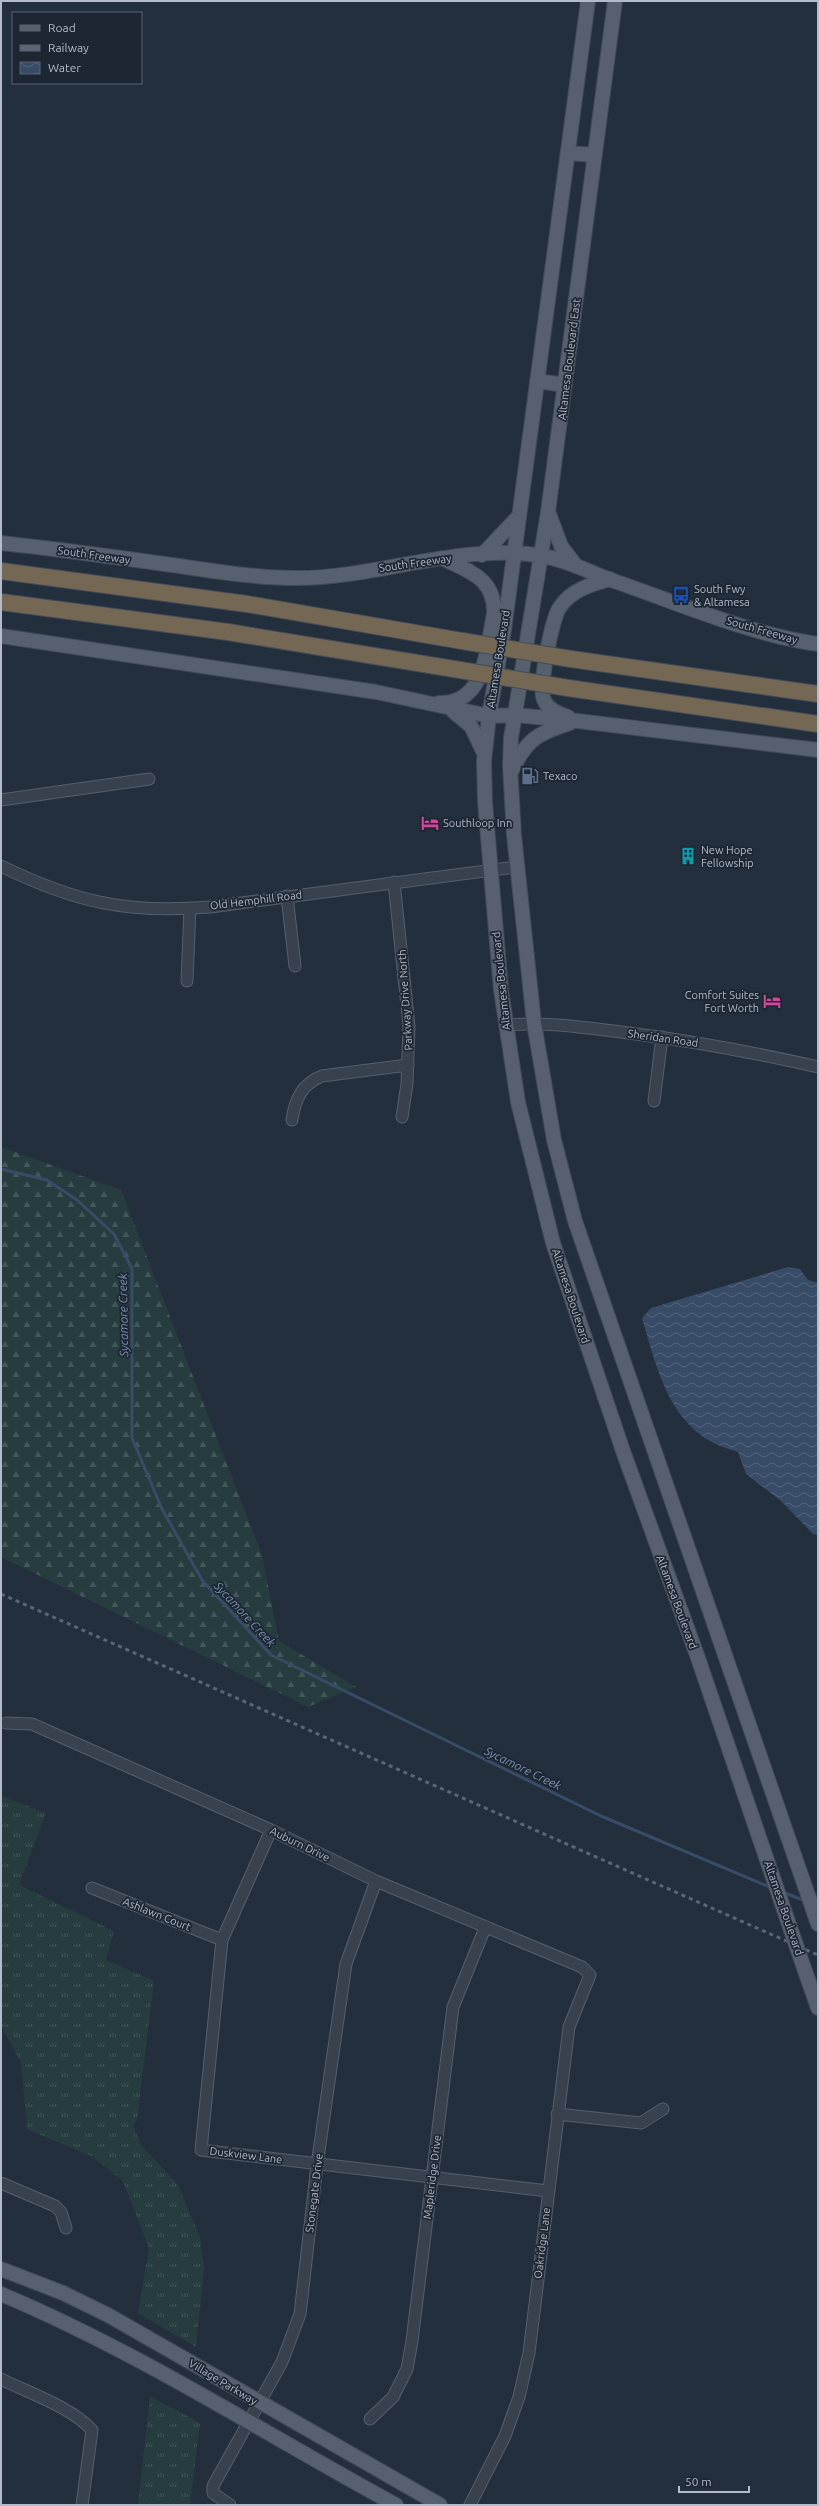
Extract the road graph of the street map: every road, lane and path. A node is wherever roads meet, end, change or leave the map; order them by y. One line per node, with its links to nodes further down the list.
1 (588, 1): 3 (main road)
2 (615, 1): 4 (main road, Altamesa Boulevard East)
3 (568, 153): 4 (main road); 5 (main road)
4 (595, 156): 6 (main road, Altamesa Boulevard East)
5 (537, 381): 6 (main road); 8 (main road)
6 (565, 385): 7 (main road, Altamesa Boulevard East)
7 (548, 512): 12 (main road, Altamesa Boulevard East); 14 (main road)
8 (519, 516): 10 (main road); 11 (main road)
9 (1, 543): 13 (main road, South Freeway)
10 (514, 554): 11 (main road, South Freeway); 12 (main road, South Freeway); 24 (main road, Altamesa Boulevard)
11 (482, 555): 13 (main road, South Freeway)
12 (541, 556): 14 (main road, South Freeway); 23 (main road, Altamesa Boulevard East)
13 (442, 558): 21 (main road)
14 (574, 563): 16 (main road, South Freeway)
15 (1, 571): 20 (highway, bridge)
16 (610, 580): 19 (main road, South Freeway); 25 (main road)
17 (1, 602): 26 (highway, bridge)
18 (1, 636): 21 (main road)
19 (818, 644)
20 (818, 694)
21 (424, 703): 22 (main road)
22 (449, 709): 24 (main road); 28 (main road)
23 (514, 715): 24 (main road); 25 (main road); 29 (main road)
24 (489, 716): 28 (main road, Altamesa Boulevard)
25 (578, 721): 27 (main road); 29 (main road)
26 (818, 724)
27 (818, 750)
28 (485, 755): 34 (main road, Altamesa Boulevard)
29 (511, 772): 33 (main road)
30 (148, 779): 31 (street)
31 (1, 800)
32 (1, 866): 37 (street, Old Hemphill Road)
33 (516, 867): 34 (street, Old Hemphill Road); 40 (main road)
34 (489, 870): 35 (street, Old Hemphill Road); 41 (main road, Altamesa Boulevard)
35 (394, 882): 36 (street, Old Hemphill Road); 43 (street, Parkway Drive North)
36 (287, 896): 37 (street, Old Hemphill Road); 38 (street)
37 (190, 908): 39 (street)
38 (295, 966)
39 (187, 981)
40 (534, 1023): 41 (street, Sheridan Road); 42 (street, Sheridan Road); 52 (main road)
41 (506, 1025): 56 (main road, Altamesa Boulevard, bridge)
42 (662, 1037): 44 (street, Sheridan Road); 45 (street)
43 (408, 1065): 46 (street, Parkway Drive North); 47 (street)
44 (818, 1067)
45 (654, 1101)
46 (402, 1117)
47 (292, 1120)
48 (6, 1723): 49 (street, Auburn Drive)
49 (271, 1830): 50 (street, Auburn Drive); 54 (street, Duskview Lane)
50 (376, 1881): 53 (street, Auburn Drive); 59 (street, Stonegate Drive)
51 (92, 1888): 54 (street, Ashlawn Court)
52 (818, 1924)
53 (485, 1928): 55 (street, Auburn Drive); 60 (street, Mapleridge Drive)
54 (222, 1940): 59 (street, Duskview Lane)
55 (590, 1974): 58 (street, Oakridge Lane)
56 (818, 2008)
57 (663, 2110): 58 (street)
58 (557, 2114): 62 (street, Oakridge Lane)
59 (317, 2165): 60 (street, Duskview Lane); 67 (street, Stonegate Drive)
60 (432, 2178): 62 (street, Duskview Lane); 68 (street, Mapleridge Drive)
61 (1, 2183): 63 (street)
62 (548, 2191): 74 (street, Oakridge Lane)
63 (66, 2228)
64 (1, 2269): 67 (main road, Village Parkway)
65 (1, 2294): 69 (main road, Village Parkway)
66 (1, 2379): 70 (street)
67 (260, 2404): 69 (street, Stonegate Drive); 73 (main road, Village Parkway)
68 (370, 2419)
69 (248, 2424): 71 (street, Stonegate Drive); 72 (main road, Village Parkway)
70 (82, 2505)
71 (230, 2505)
72 (396, 2505)
73 (440, 2505)
74 (470, 2505)

